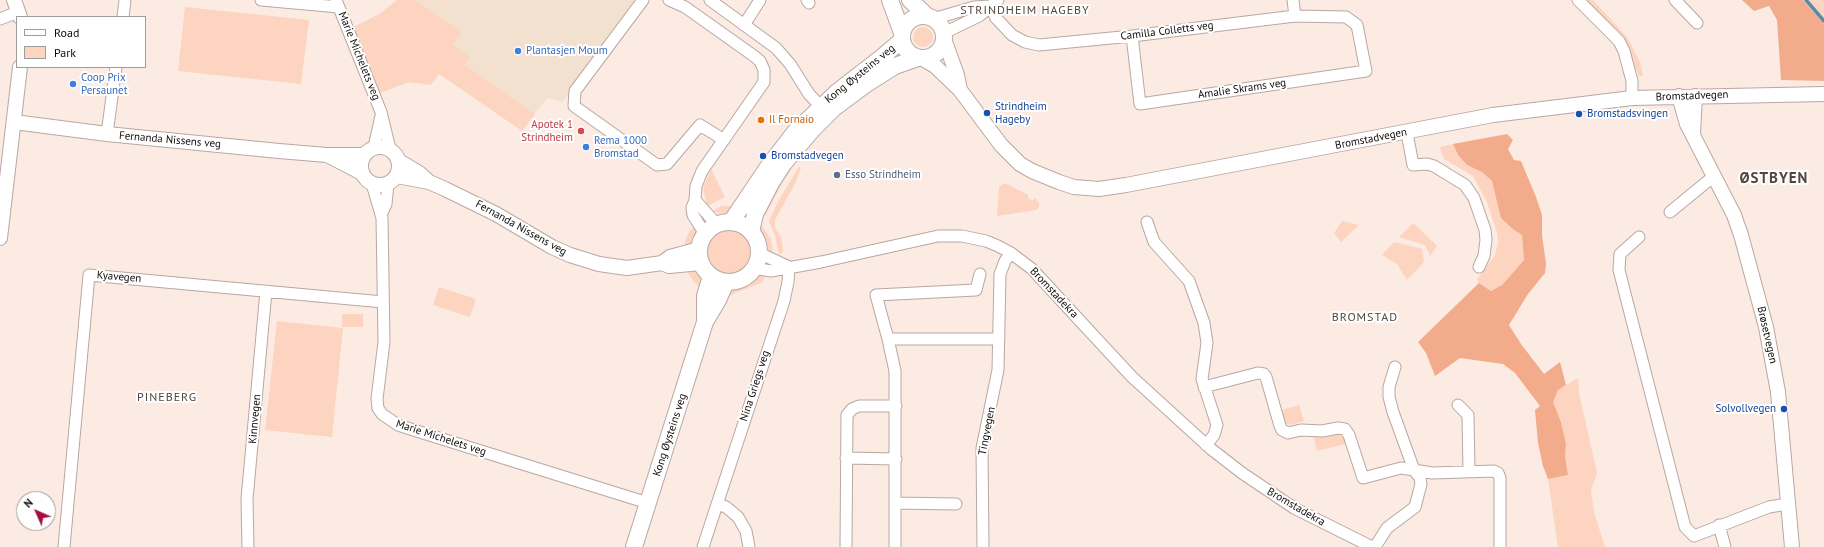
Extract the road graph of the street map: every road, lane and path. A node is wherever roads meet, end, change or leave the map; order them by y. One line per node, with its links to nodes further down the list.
1 (126, 0): 15 (street)
2 (260, 0): 13 (street)
3 (643, 0): 39 (street)
4 (669, 0): 39 (street)
5 (710, 0): 20 (street)
6 (760, 0): 20 (street)
7 (890, 0): 22 (main road)
8 (910, 0): 17 (main road)
9 (1293, 0): 16 (street)
10 (1578, 0): 32 (street)
11 (1675, 0): 19 (street)
12 (994, 3): 17 (street); 23 (street); 24 (street, Camilla Colletts veg)
13 (338, 4): 34 (street, Marie Michelets veg)
14 (17, 10): 18 (street)
15 (123, 16)
16 (1295, 16): 21 (street, Camilla Colletts veg); 24 (street, Camilla Colletts veg)
17 (930, 18): 22 (main road); 23 (main road)
18 (0, 19)
19 (1697, 23)
20 (744, 25): 33 (street)
21 (1357, 25): 24 (street, Amalie Skrams veg)
22 (902, 36): 25 (main road); 33 (main road, Kong Øysteins veg)
23 (944, 36): 25 (main road); 28 (street, Bromstadvegen)
24 (1132, 36)
25 (920, 58): 28 (street, Bromstadvegen); 54 (main road, Kong Øysteins veg)
26 (20, 68): 35 (street)
27 (116, 68): 37 (street)
28 (960, 90): 36 (street, Bromstadvegen)
29 (1824, 94): 31 (street, Bromstadvegen)
30 (1679, 96): 31 (street, Bromstadvegen); 32 (street, Bromstadvegen); 38 (street, Brøsetvegen)
31 (1695, 96): 38 (street)
32 (1632, 98): 36 (street, Bromstadvegen)
33 (820, 107): 53 (main road, Kong Øysteins veg)
34 (382, 112): 40 (street, Marie Michelets veg); 41 (street, Marie Michelets veg)
35 (14, 122): 37 (street, Fernanda Nissens veg); 56 (street)
36 (1407, 133): 61 (street)
37 (107, 134): 42 (street, Fernanda Nissens veg)
38 (1693, 135): 45 (street, Brøsetvegen)
39 (724, 140): 49 (street)
40 (390, 149): 41 (street); 43 (street)
41 (369, 151): 42 (street, Fernanda Nissens veg); 44 (street)
42 (327, 155): 44 (street, Fernanda Nissens veg)
43 (399, 161): 46 (street); 47 (street, Fernanda Nissens veg)
44 (362, 173): 48 (street)
45 (1714, 176): 50 (street); 83 (street, Brøsetvegen)
46 (393, 180): 47 (street, Fernanda Nissens veg); 48 (street); 51 (street, Marie Michelets veg)
47 (429, 182): 58 (street, Fernanda Nissens veg)
48 (372, 184): 51 (street, Marie Michelets veg)
49 (695, 200): 53 (street); 53 (street)
50 (1670, 212)
51 (381, 215): 66 (street, Marie Michelets veg)
52 (1147, 222): 71 (street)
53 (718, 227): 54 (main road); 58 (main road)
54 (751, 232): 59 (main road)
55 (1639, 237): 84 (street)
56 (0, 238)
57 (1011, 253): 60 (street, Bromstadekra); 69 (street, Tingvegen); 74 (street, Bromstadekra)
58 (700, 256): 63 (main road)
59 (756, 261): 60 (street); 60 (street, Bromstadekra); 64 (main road)
60 (789, 267): 81 (street, Nina Griegs veg)
61 (1479, 267)
62 (980, 274): 68 (street)
63 (711, 276): 64 (main road); 67 (main road, Kong Øysteins veg)
64 (726, 282): 67 (main road, Kong Øysteins veg)
65 (266, 291): 66 (street, Kyavegen); 85 (street, Kyavegen); 86 (street, Kinnvegen)
66 (383, 302): 79 (street, Marie Michelets veg)
67 (705, 322): 79 (main road, Kong Øysteins veg)
68 (888, 339): 69 (street); 73 (street)
69 (999, 339): 92 (street, Tingvegen)
70 (1395, 367): 77 (street)
71 (1204, 388): 74 (street); 77 (street)
72 (1458, 405): 78 (street)
73 (896, 406): 75 (street); 76 (street)
74 (1206, 445): 93 (street, Bromstadekra)
75 (846, 458): 76 (street); 90 (street)
76 (896, 459): 80 (street)
77 (1414, 470): 78 (street); 94 (street)
78 (1469, 471): 95 (street)
79 (648, 503): 87 (main road, Kong Øysteins veg)
80 (896, 503): 82 (street); 91 (street)
81 (717, 504): 88 (street, Nina Griegs veg); 89 (street)
82 (956, 504)
83 (1787, 504): 84 (street); 97 (street, Brøsetvegen)
84 (1719, 525): 96 (street)
85 (64, 547)
86 (248, 547)
87 (634, 547)
88 (703, 547)
89 (748, 547)
90 (846, 547)
91 (895, 547)
92 (982, 547)
93 (1372, 547)
94 (1375, 547)
95 (1500, 547)
96 (1725, 547)
97 (1792, 547)

